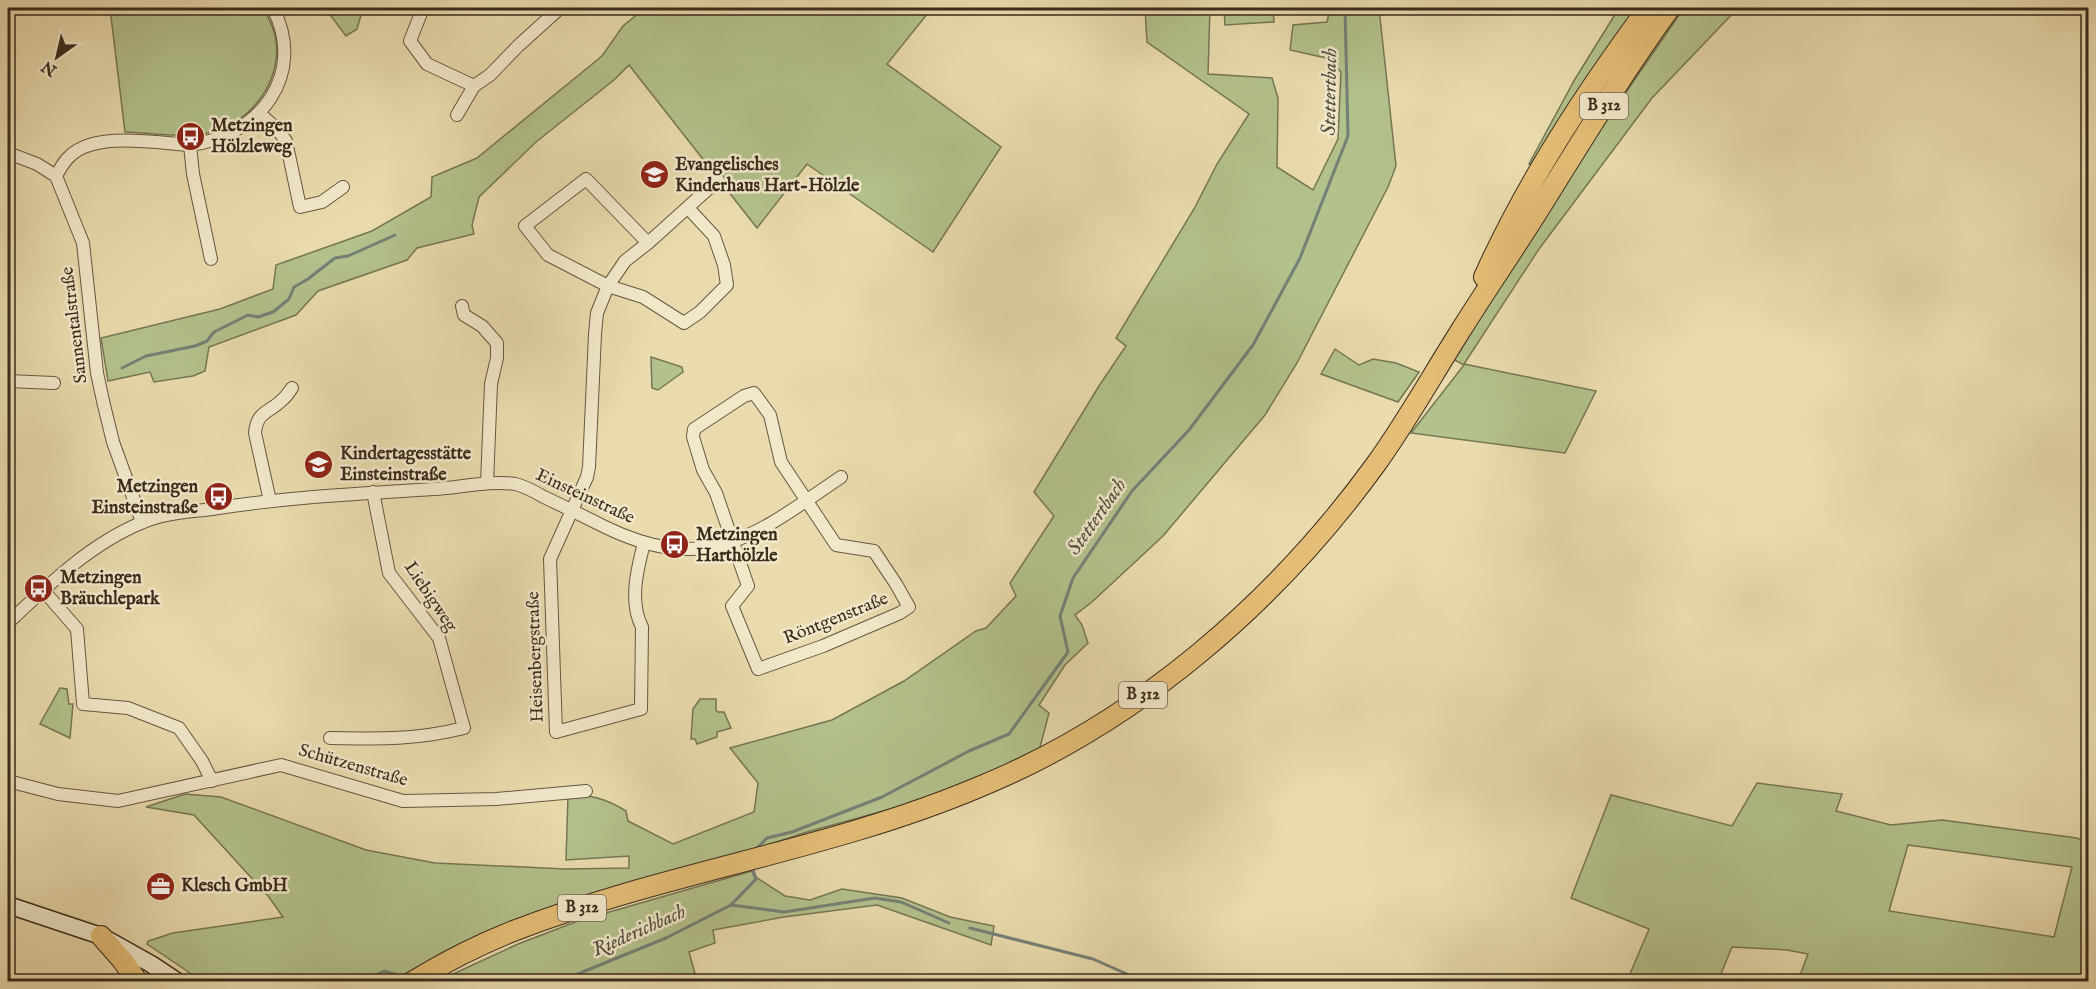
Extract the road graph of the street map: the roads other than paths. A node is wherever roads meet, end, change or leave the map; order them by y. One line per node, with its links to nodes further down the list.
1 (273, 8): 7 (street)
2 (423, 8): 6 (street)
3 (560, 8): 6 (street)
4 (1648, 8): 19 (highway, B 312)
5 (1670, 8): 19 (highway, B 312)
6 (474, 86): 8 (street)
7 (260, 114): 9 (street); 13 (street)
8 (457, 115)
9 (190, 145): 11 (street); 16 (street)
10 (8, 153): 11 (street)
11 (56, 176): 30 (street, Sannentalstraße)
12 (718, 180): 14 (street)
13 (343, 187)
14 (688, 208): 15 (street); 17 (street)
15 (648, 243): 17 (street); 17 (street)
16 (211, 259)
17 (608, 286): 29 (street)
18 (462, 306): 25 (street)
19 (1461, 329): 43 (highway, B 312)
20 (8, 381): 21 (street); 22 (street)
21 (54, 383)
22 (8, 388)
23 (292, 388): 28 (street)
24 (841, 477): 27 (street, Einsteinstraße)
25 (487, 483): 26 (street, Einsteinstraße); 29 (street, Einsteinstraße)
26 (373, 492): 28 (street, Einsteinstraße); 35 (street, Liebigweg)
27 (806, 500): 31 (street, Einsteinstraße); 31 (street); 31 (street, Röntgenstraße)
28 (270, 501): 30 (street, Einsteinstraße)
29 (572, 511): 32 (street, Einsteinstraße); 32 (street, Heisenbergstraße)
30 (142, 522): 33 (street, Einsteinstraße)
31 (733, 542): 32 (street, Einsteinstraße)
32 (644, 543)
33 (43, 590): 34 (street, Einsteinstraße); 37 (street)
34 (8, 623)
35 (330, 738)
36 (8, 781): 37 (street, Schützenstraße)
37 (212, 781): 38 (street, Schützenstraße)
38 (586, 791)
39 (8, 905): 40 (main road)
40 (101, 936): 41 (highway); 42 (main road)
41 (138, 981)
42 (178, 981)
43 (412, 981)

